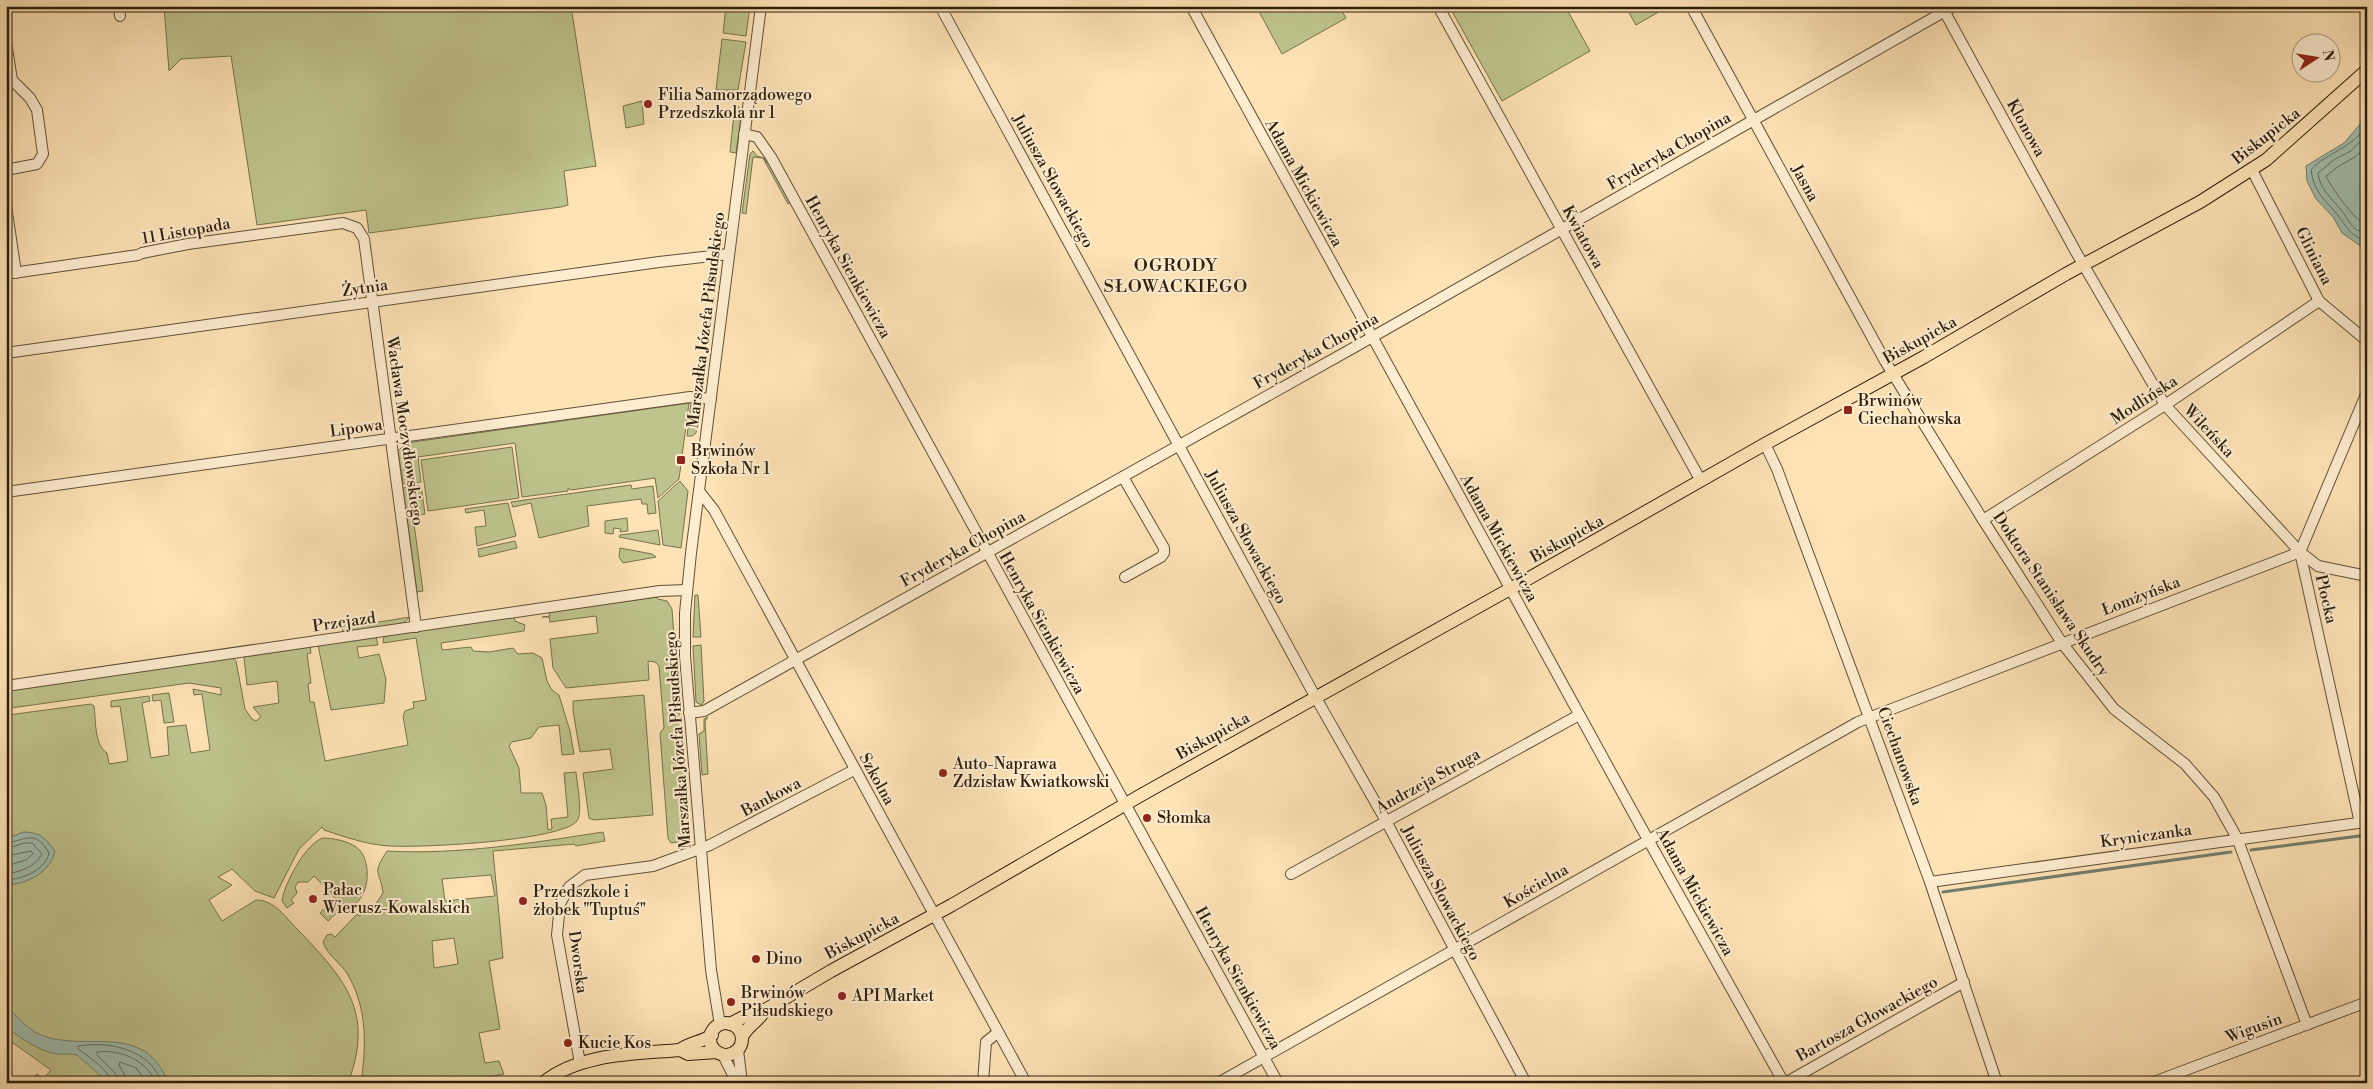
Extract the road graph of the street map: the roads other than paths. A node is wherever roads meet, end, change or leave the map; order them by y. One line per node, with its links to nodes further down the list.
1 (10, 6): 7 (street)
2 (761, 6): 12 (street, Marszałka Józefa Piłsudskiego)
3 (940, 6): 32 (street, Juliusza Słowackiego)
4 (1191, 6): 23 (street, Adama Mickiewicza)
5 (1438, 6): 16 (street, Kwiatowa)
6 (1691, 6): 11 (street, Jasna)
7 (6, 7)
8 (1947, 8): 11 (street, Fryderyka Chopina); 19 (street, Klonowa)
9 (6, 42): 13 (street)
10 (2367, 70): 14 (main road, Biskupicka)
11 (1754, 120): 16 (street, Fryderyka Chopina); 26 (street, Jasna)
12 (744, 134): 18 (street, Marszałka Józefa Piłsudskiego); 39 (street, Henryka Sienkiewicza)
13 (6, 170)
14 (2252, 170): 19 (main road, Biskupicka); 21 (street, Gliniana)
15 (6, 205): 20 (street)
16 (1562, 230): 23 (street, Fryderyka Chopina); 34 (street, Kwiatowa)
17 (364, 239): 20 (street, 11 Listopada); 22 (street, Wacława Moczydłowskiego)
18 (729, 254): 22 (street, Żytnia); 28 (street, Marszałka Józefa Piłsudskiego)
19 (2084, 264): 26 (main road, Biskupicka); 29 (street, Wileńska)
20 (11, 274)
21 (2319, 301): 24 (street, Gliniana); 29 (street, Modlińska)
22 (372, 302): 25 (street, Żytnia); 30 (street, Wacława Moczydłowskiego)
23 (1372, 337): 32 (street, Fryderyka Chopina); 42 (street, Adama Mickiewicza)
24 (2367, 341)
25 (6, 353)
26 (1893, 374): 31 (main road, Biskupicka); 37 (street, Doktora Stanisława Skudry)
27 (2367, 392): 38 (street)
28 (711, 399): 30 (street, Lipowa); 35 (street, Marszałka Józefa Piłsudskiego)
29 (2164, 405): 37 (street, Modlińska); 38 (street, Wileńska)
30 (390, 439): 36 (street, Lipowa); 44 (street, Wacława Moczydłowskiego)
31 (1765, 444): 34 (main road, Biskupicka); 51 (street, Ciechanowska)
32 (1179, 446): 33 (street, Fryderyka Chopina); 48 (street, Juliusza Słowackiego)
33 (1123, 477): 39 (street, Fryderyka Chopina); 41 (street)
34 (1701, 481): 42 (main road, Biskupicka)
35 (699, 491): 43 (street, Marszałka Józefa Piłsudskiego); 46 (street, Szkolna)
36 (6, 492)
37 (1983, 520): 45 (street, Doktora Stanisława Skudry)
38 (2300, 552): 40 (street); 45 (street, Łomżyńska); 55 (street, Płocka)
39 (987, 553): 46 (street, Fryderyka Chopina); 53 (street, Henryka Sienkiewicza)
40 (2367, 576)
41 (1126, 577)
42 (1510, 589): 48 (main road, Biskupicka); 50 (street, Adama Mickiewicza)
43 (687, 590): 44 (street, Przejazd); 49 (street, Marszałka Józefa Piłsudskiego)
44 (416, 627): 47 (street, Przejazd)
45 (2062, 642): 51 (street, Łomżyńska); 56 (street, Doktora Stanisława Skudry)
46 (795, 660): 49 (street, Fryderyka Chopina); 52 (street, Szkolna)
47 (6, 686)
48 (1316, 698): 53 (main road, Biskupicka); 54 (street, Juliusza Słowackiego)
49 (689, 713): 58 (street, Marszałka Józefa Piłsudskiego)
50 (1579, 715): 54 (street, Andrzeja Struga); 57 (street, Adama Mickiewicza)
51 (1870, 718): 57 (street, Kościelna); 60 (street, Ciechanowska)
52 (854, 770): 58 (street, Bankowa); 61 (street, Szkolna)
53 (1125, 804): 61 (main road, Biskupicka); 73 (street, Henryka Sienkiewicza)
54 (1386, 821): 59 (street, Andrzeja Struga); 62 (street, Juliusza Słowackiego)
55 (2364, 822): 56 (street, Kryniczanka)
56 (2237, 838): 60 (street, Kryniczanka); 66 (street, Doktora Stanisława Skudry)
57 (1648, 839): 62 (street, Kościelna); 83 (street, Adama Mickiewicza)
58 (701, 849): 67 (street, Marszałka Józefa Piłsudskiego); 74 (street, Dworska)
59 (1291, 874)
60 (1930, 882): 63 (street, Ciechanowska)
61 (934, 916): 65 (main road, Biskupicka); 68 (street, Szkolna)
62 (1454, 950): 73 (street, Kościelna); 82 (street, Juliusza Słowackiego)
63 (1964, 982): 83 (street, Bartosza Głowackiego); 84 (street, Ciechanowska)
64 (2367, 1002): 66 (street, Wigusin)
65 (765, 1010): 67 (main road, Biskupicka); 69 (main road, Biskupicka)
66 (2307, 1024): 85 (street, Wigusin)
67 (720, 1028): 69 (main road); 70 (main road, Biskupicka); 72 (main road)
68 (997, 1033): 78 (street); 79 (street, Szkolna)
69 (742, 1037): 71 (main road)
70 (680, 1050): 72 (main road, Biskupicka); 74 (main road, Biskupicka)
71 (738, 1050): 72 (main road); 77 (street)
72 (720, 1053): 76 (street)
73 (1264, 1057): 80 (street, Kościelna); 81 (street, Henryka Sienkiewicza)
74 (580, 1064): 75 (main road, Biskupicka)
75 (543, 1082)
76 (737, 1083)
77 (742, 1083)
78 (983, 1083)
79 (1026, 1083)
80 (1218, 1083)
81 (1278, 1083)
82 (1526, 1083)
83 (1784, 1083)
84 (1997, 1083)
85 (2151, 1083)

